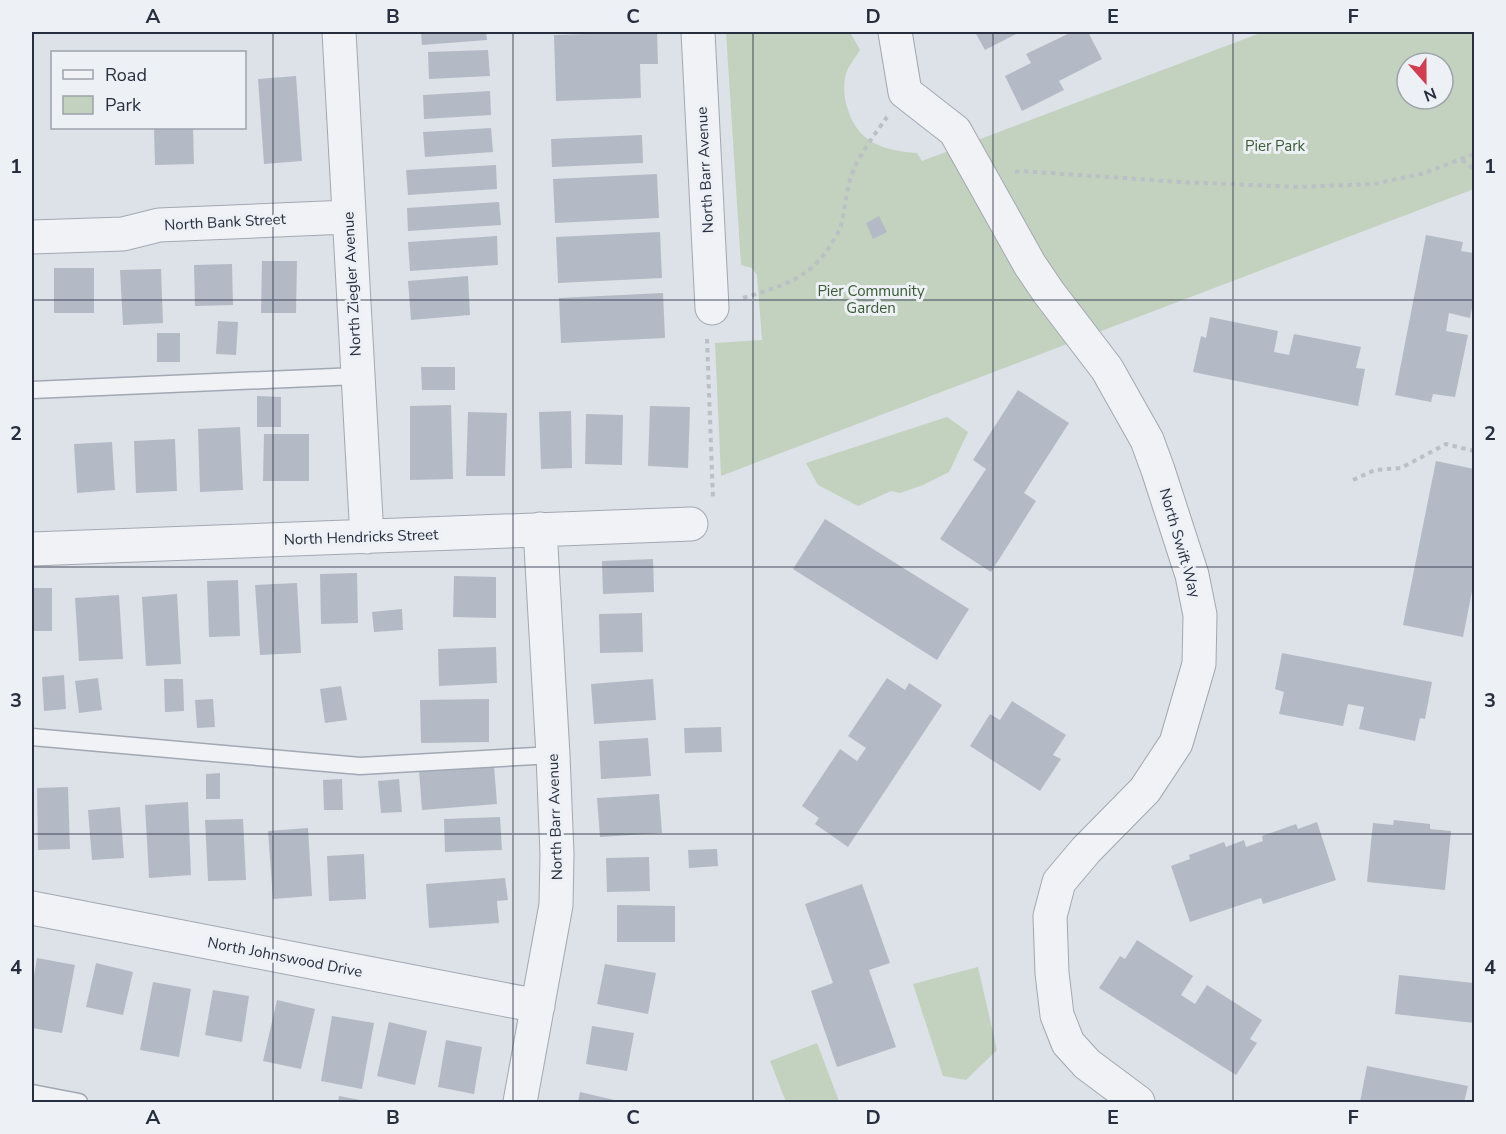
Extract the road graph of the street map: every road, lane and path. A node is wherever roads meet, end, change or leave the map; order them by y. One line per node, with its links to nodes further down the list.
1 (339, 32): 9 (street, North Ziegler Avenue)
2 (698, 32): 12 (street, North Barr Avenue)
3 (895, 32): 8 (street, North Swift Way)
4 (871, 140): 11 (path)
5 (1474, 154): 6 (path)
6 (1462, 160): 7 (path); 8 (path)
7 (1474, 169)
8 (983, 181): 28 (street, North Swift Way)
9 (348, 217): 10 (street, North Bank Street); 13 (street, North Ziegler Avenue)
10 (32, 237)
11 (759, 293)
12 (712, 308): 17 (path)
13 (357, 376): 14 (lane); 19 (street, North Ziegler Avenue)
14 (32, 390)
15 (1474, 451): 16 (path)
16 (1353, 480)
17 (691, 524): 18 (street, North Hendricks Street)
18 (540, 529): 19 (street, North Hendricks Street); 22 (street, North Barr Avenue)
19 (366, 537): 20 (street, North Hendricks Street)
20 (32, 549)
21 (32, 737): 22 (lane)
22 (553, 755): 24 (street, North Barr Avenue)
23 (32, 908): 24 (street, North Johnswood Drive)
24 (538, 1006): 27 (street, North Barr Avenue)
25 (32, 1093): 26 (lane)
26 (79, 1102)
27 (520, 1102)
28 (1138, 1102)

